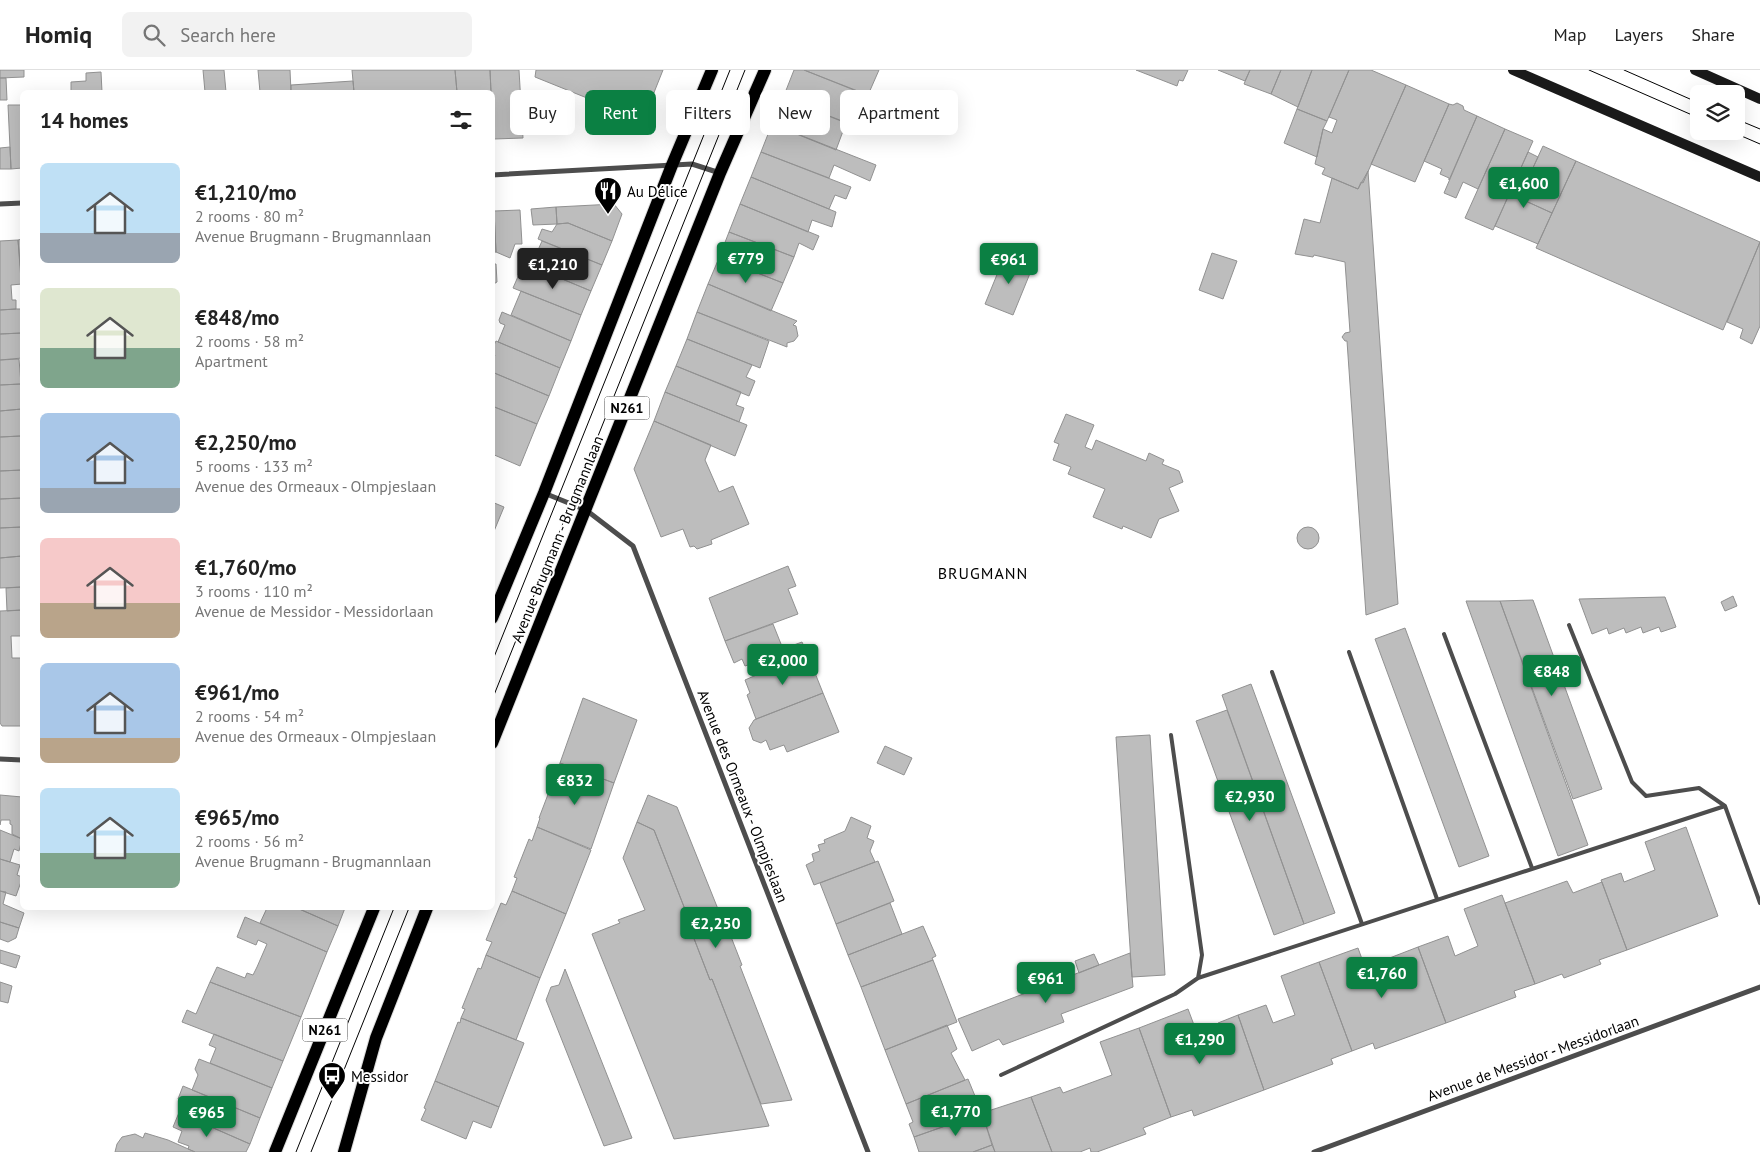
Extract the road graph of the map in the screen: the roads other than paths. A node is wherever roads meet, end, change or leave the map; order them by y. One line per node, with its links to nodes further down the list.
1 (712, 70): 6 (main road, Avenue Brugmann - Brugmannlaan / N261)
2 (765, 70): 7 (main road, Avenue Brugmann - Brugmannlaan / N261)
3 (1513, 70): 9 (main road)
4 (1695, 70): 5 (main road)
5 (1760, 99)
6 (672, 165): 7 (street); 8 (street); 12 (main road, Avenue Brugmann - Brugmannlaan / N261)
7 (720, 173): 13 (main road, Avenue Brugmann - Brugmannlaan / N261)
8 (495, 175)
9 (1760, 177)
10 (20, 203): 11 (street)
11 (0, 204)
12 (544, 493): 13 (street, Avenue des Ormeaux - Olmpjeslaan); 14 (main road, Avenue Brugmann - Brugmannlaan / N261)
13 (586, 510): 20 (main road, Avenue Brugmann - Brugmannlaan / N261); 35 (street, Avenue des Ormeaux - Olmpjeslaan)
14 (495, 611)
15 (1569, 625): 23 (lane)
16 (1444, 634): 24 (lane)
17 (1349, 652): 25 (lane)
18 (1272, 672): 29 (lane)
19 (1171, 735): 30 (lane)
20 (495, 736)
21 (0, 759): 22 (street)
22 (20, 760)
23 (1725, 806): 24 (lane); 26 (lane)
24 (1532, 868): 25 (lane)
25 (1437, 899): 29 (lane)
26 (1760, 903)
27 (373, 910): 33 (main road, N261)
28 (426, 910): 34 (main road)
29 (1362, 924): 30 (lane)
30 (1198, 978): 32 (lane)
31 (1760, 987): 36 (street, Avenue de Messidor - Messidorlaan)
32 (1001, 1074)
33 (275, 1152)
34 (344, 1152)
35 (868, 1152)
36 (1314, 1152)

